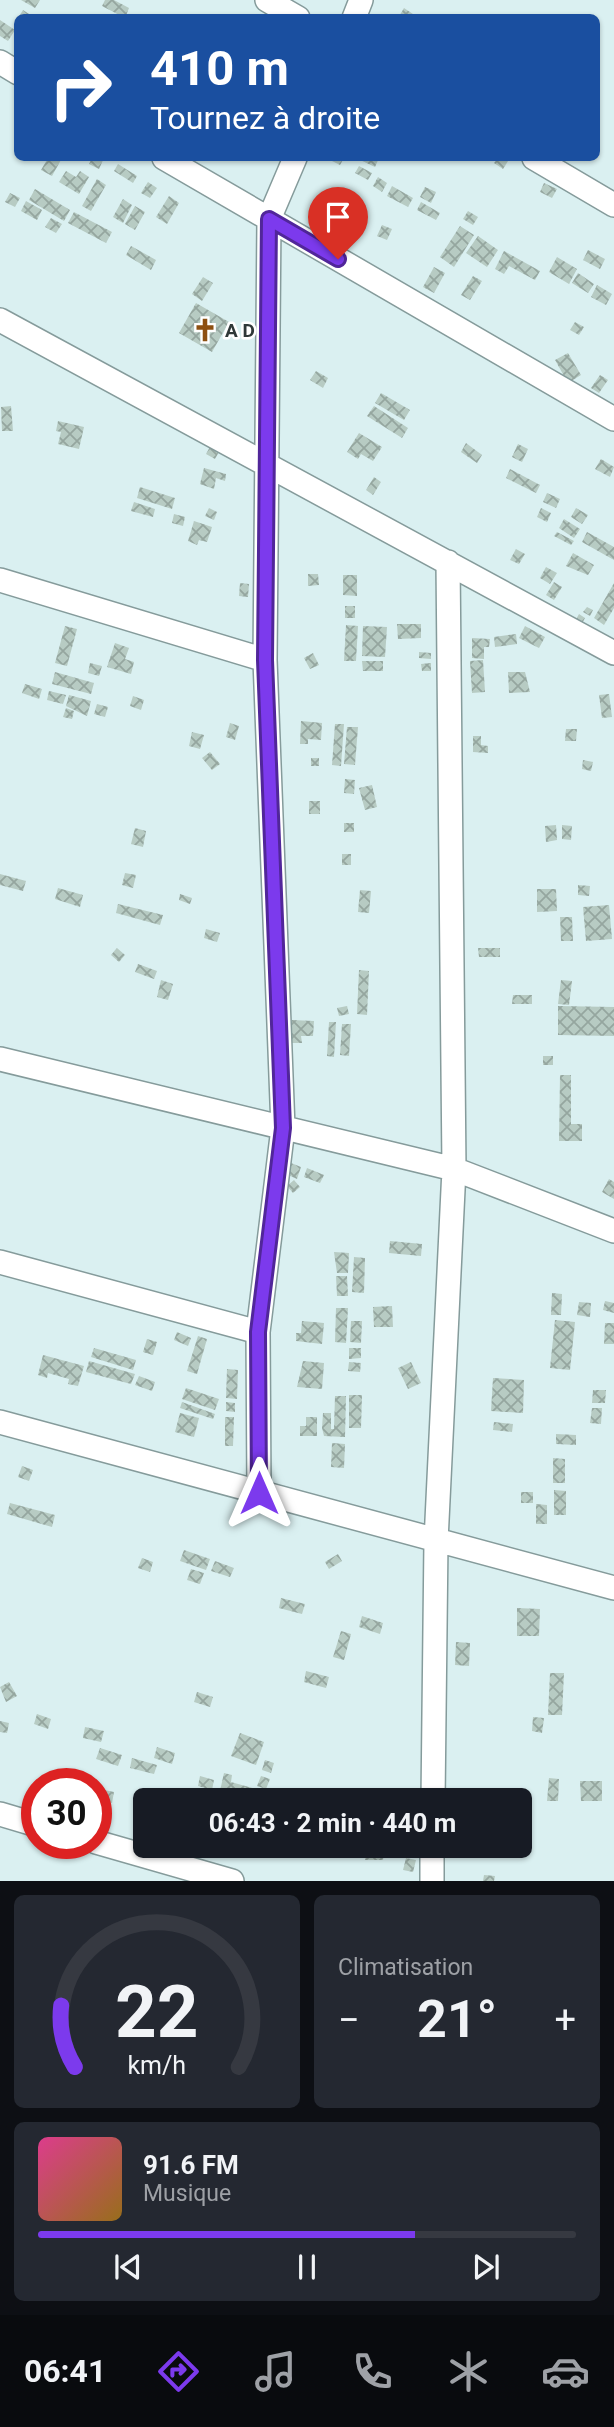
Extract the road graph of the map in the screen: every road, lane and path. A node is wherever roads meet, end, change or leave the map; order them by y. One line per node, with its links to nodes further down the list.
1 (267, 0): 2 (street)
2 (291, 14)
3 (169, 161): 7 (street)
4 (294, 161): 7 (street)
5 (539, 161): 6 (street)
6 (614, 205)
7 (269, 219): 9 (street); 10 (street)
8 (0, 320): 10 (street)
9 (614, 419)
10 (268, 464): 11 (street); 14 (street)
11 (448, 562): 13 (street); 17 (street)
12 (0, 580): 14 (street)
13 (614, 653)
14 (265, 660): 16 (street)
15 (0, 1059): 16 (street)
16 (283, 1128): 17 (street); 20 (street)
17 (454, 1169): 18 (street); 23 (street)
18 (614, 1231)
19 (0, 1262): 20 (street)
20 (258, 1332): 22 (street)
21 (0, 1422): 22 (street)
22 (259, 1493): 23 (street)
23 (436, 1541): 24 (street); 25 (street)
24 (614, 1588)
25 (433, 1788)
26 (0, 1814): 27 (street)
27 (21, 1820)
28 (112, 1847): 30 (street)
29 (432, 1858): 31 (street)
30 (232, 1881)
31 (432, 1881)

